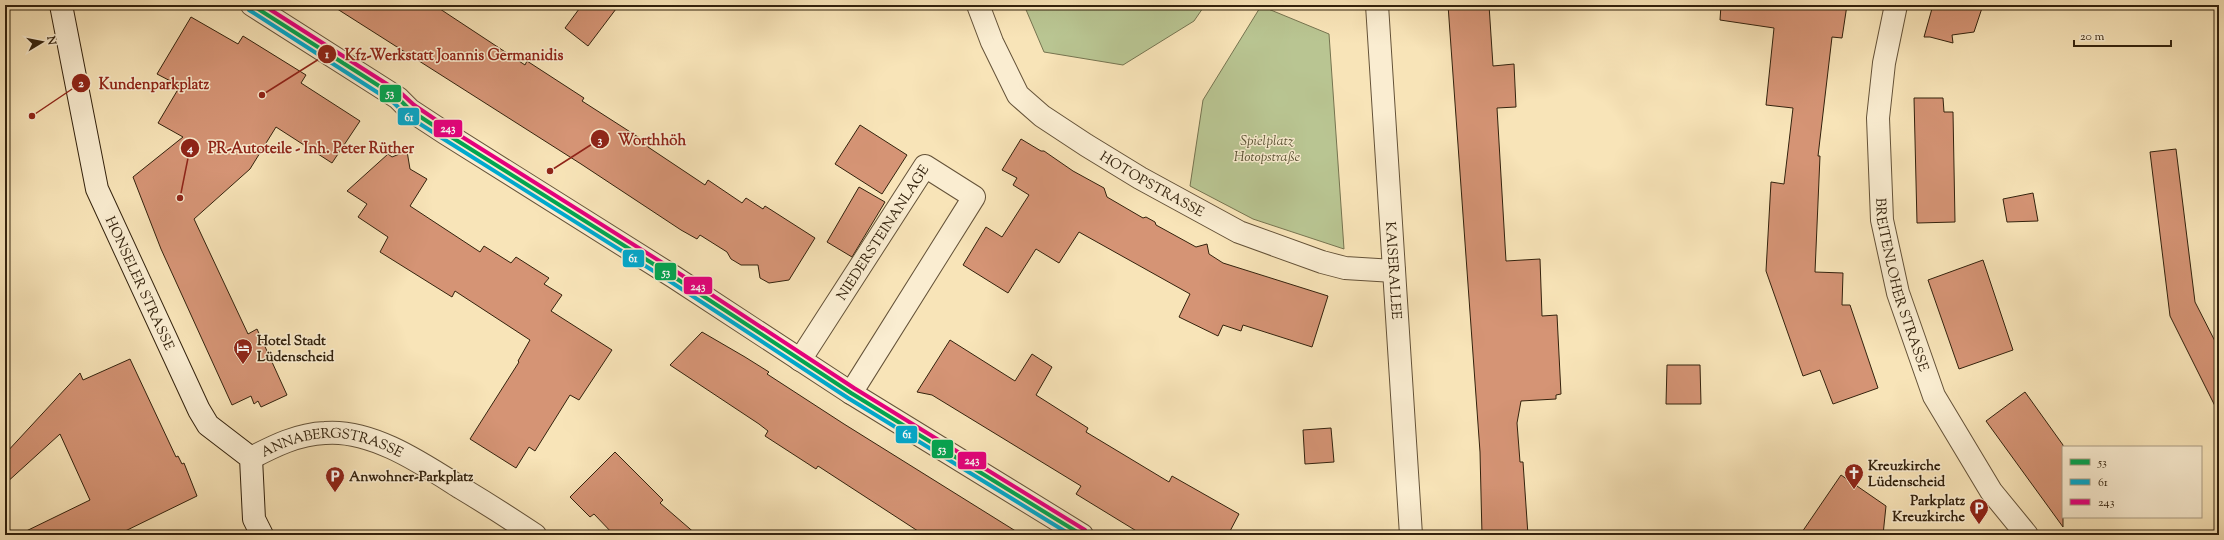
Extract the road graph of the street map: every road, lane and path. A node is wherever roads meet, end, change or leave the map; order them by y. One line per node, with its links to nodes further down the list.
1 (61, 5): 9 (street, HONSELER STRASSE)
2 (252, 5): 7 (street)
3 (978, 5): 6 (street, HOTOPSTRASSE)
4 (1377, 5): 6 (street, KAISERALLEE)
5 (1896, 5): 14 (street, BREITENLOHER STRASSE)
6 (1394, 272): 13 (street, KAISERALLEE)
7 (800, 360): 8 (street); 8 (street, NIEDERSTEINANLAGE)
8 (851, 393): 12 (street)
9 (250, 458): 10 (street); 11 (street, ANNABERGSTRASSE)
10 (262, 535)
11 (535, 535)
12 (1082, 535)
13 (1411, 535)
14 (2027, 535)

